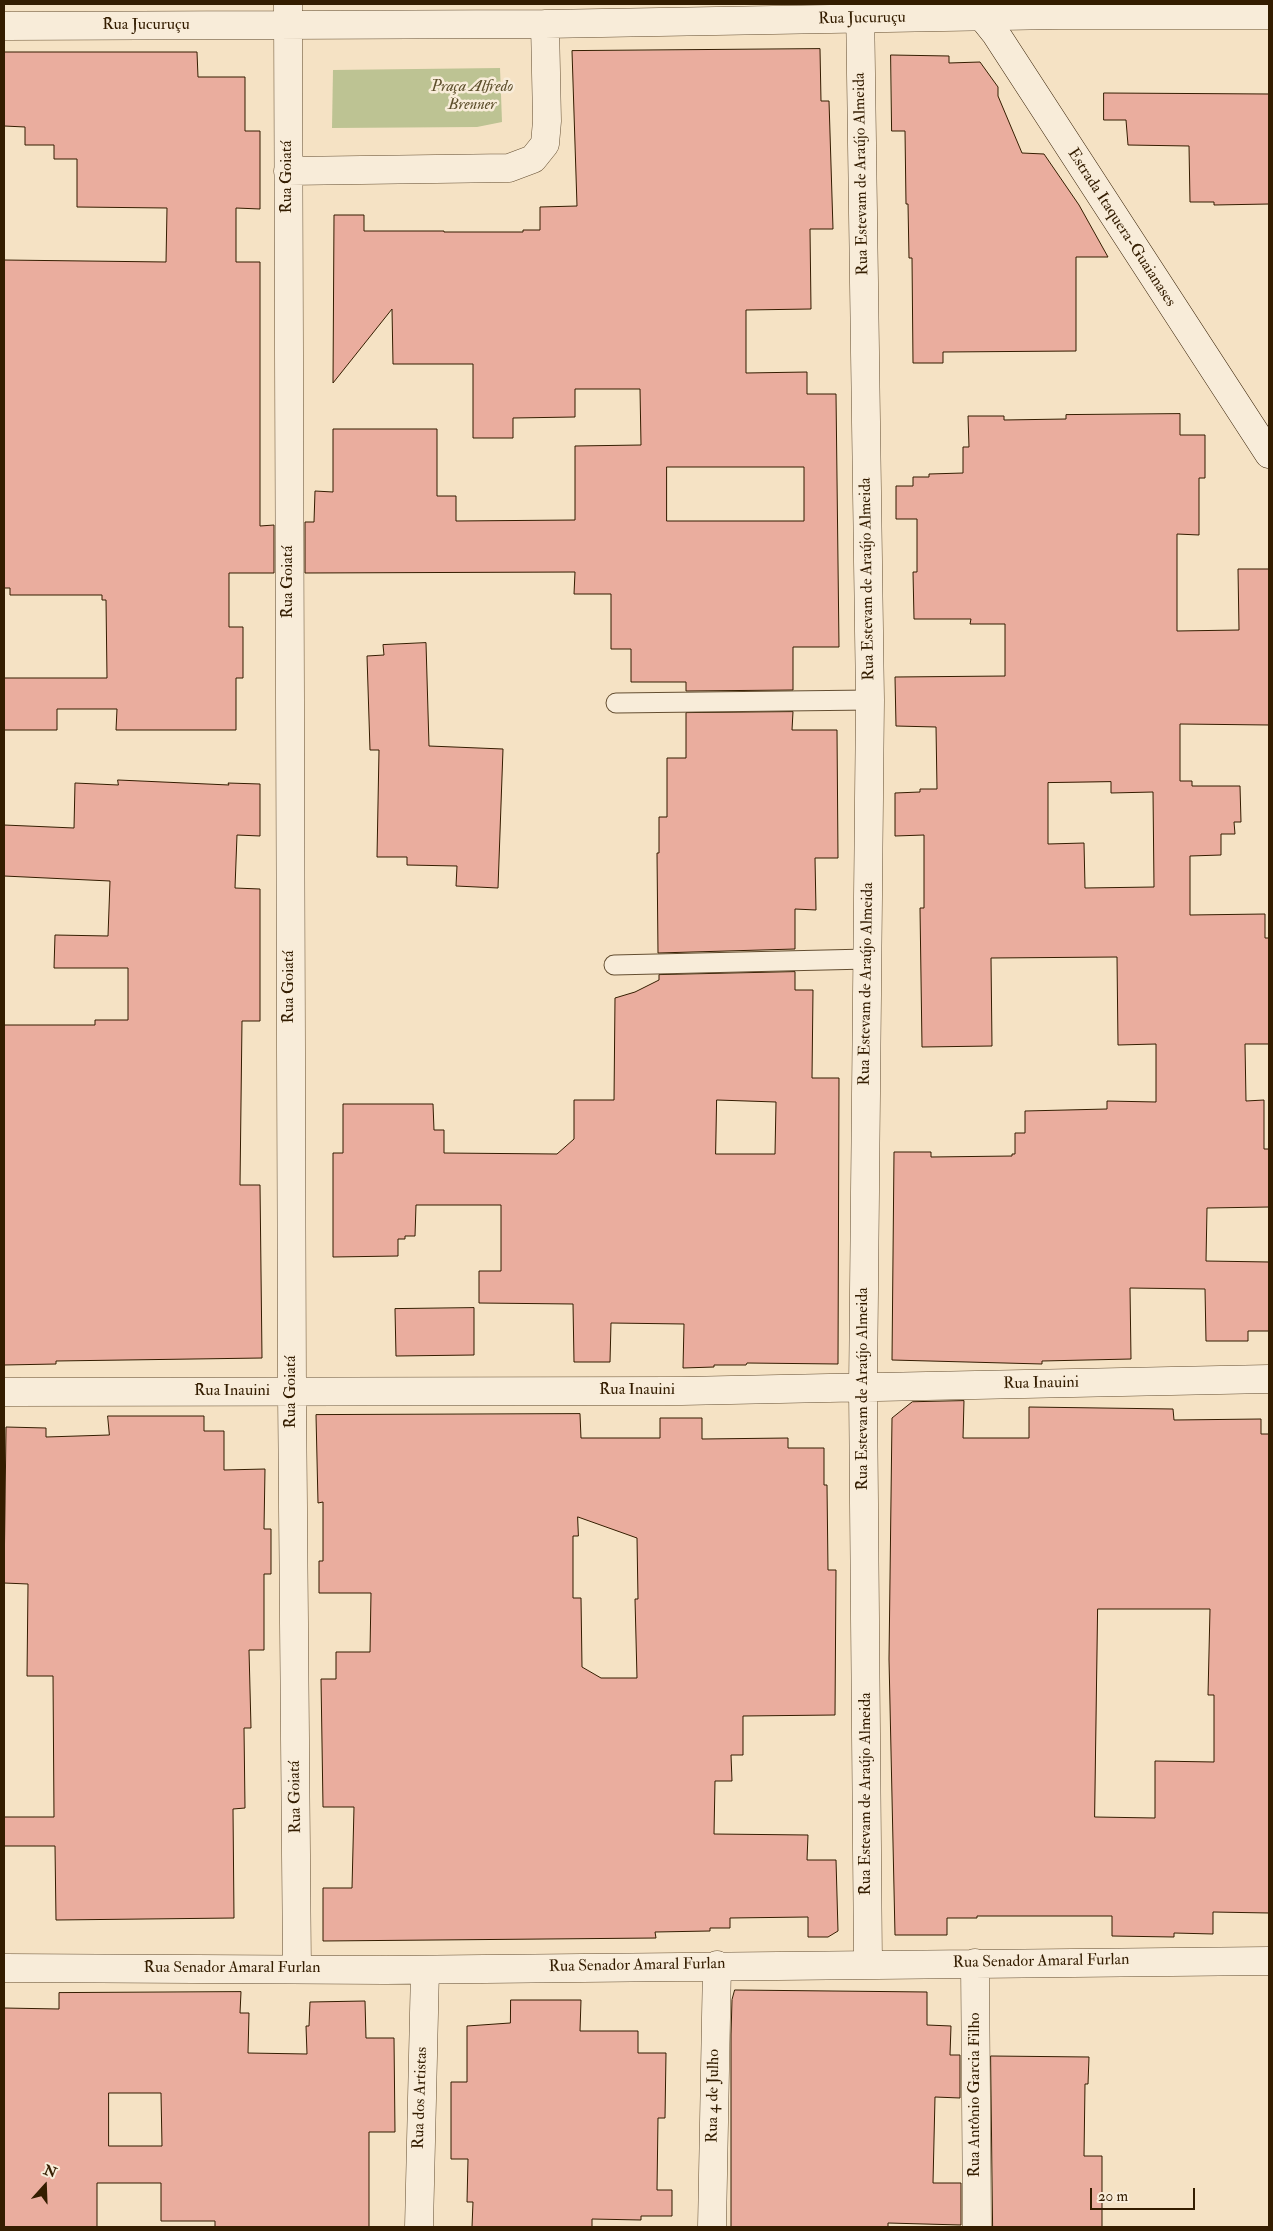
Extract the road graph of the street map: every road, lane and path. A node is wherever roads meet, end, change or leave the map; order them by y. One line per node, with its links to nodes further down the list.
1 (977, 10): 2 (street, Rua Jucuruçu); 4 (street, Rua Jucuruçu); 8 (street, Estrada Itaquera-Guaianases)
2 (860, 11): 5 (street, Rua Jucuruçu); 9 (street, Rua Estevam de Araújo Almeida)
3 (289, 15): 5 (street); 6 (street, Rua Jucuruçu); 7 (street, Rua Goiatá)
4 (1269, 15)
5 (557, 17): 7 (street)
6 (4, 26)
7 (288, 171): 16 (street, Rua Goiatá)
8 (1269, 454)
9 (870, 700): 10 (lane); 11 (street, Rua Estevam de Araújo Almeida)
10 (616, 703)
11 (867, 959): 12 (lane); 14 (street, Rua Estevam de Araújo Almeida)
12 (614, 965)
13 (1269, 1379): 14 (street, Rua Inauini)
14 (863, 1388): 16 (street, Rua Inauini); 19 (street, Rua Estevam de Araújo Almeida)
15 (4, 1392): 16 (street, Rua Inauini)
16 (292, 1392): 22 (street, Rua Goiatá)
17 (1269, 1961): 18 (street, Rua Senador Amaral Furlan)
18 (975, 1963): 19 (street, Rua Senador Amaral Furlan); 26 (street, Rua Antônio Garcia Filho)
19 (868, 1964): 20 (street, Rua Senador Amaral Furlan)
20 (717, 1965): 23 (street, Rua Senador Amaral Furlan); 25 (street, Rua 4 de Julho)
21 (4, 1968): 22 (street, Rua Senador Amaral Furlan)
22 (297, 1969): 23 (street, Rua Senador Amaral Furlan)
23 (425, 1970): 24 (street, Rua dos Artistas)
24 (419, 2227)
25 (712, 2227)
26 (977, 2227)

